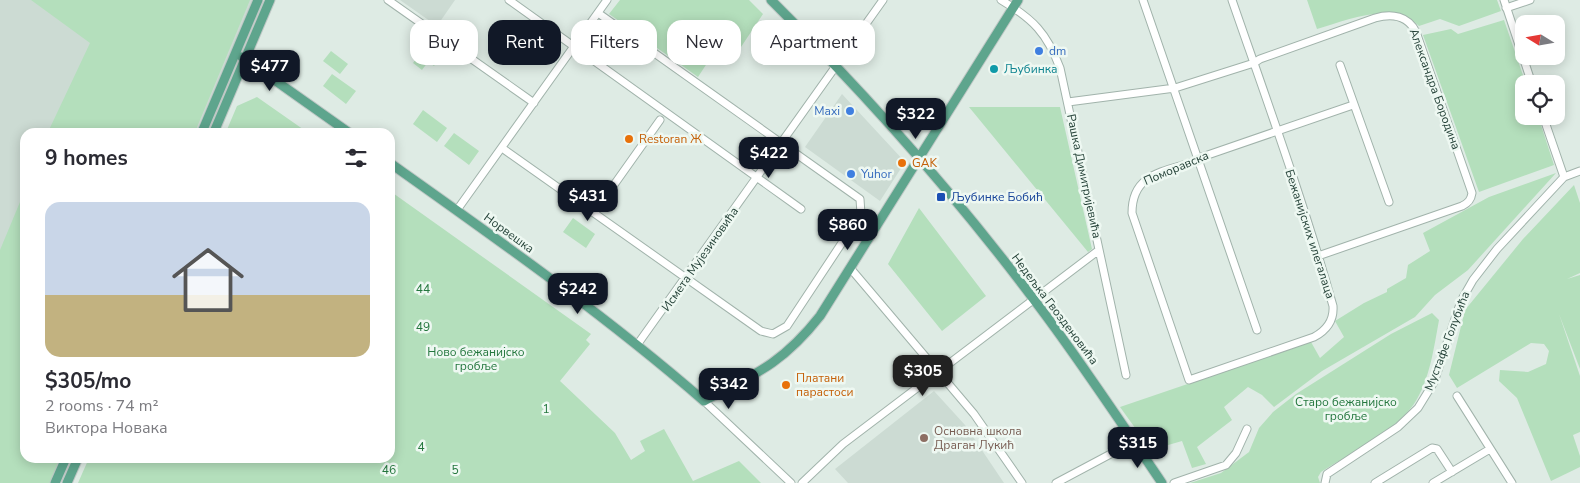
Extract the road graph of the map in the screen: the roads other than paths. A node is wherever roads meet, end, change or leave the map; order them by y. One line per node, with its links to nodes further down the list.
1 (258, 0): 19 (main road)
2 (270, 0): 20 (main road)
3 (388, 0): 27 (street)
4 (509, 0): 17 (street)
5 (607, 0): 15 (street)
6 (771, 0): 24 (main road, Недељка Гвозденовића)
7 (883, 0): 24 (street, Исмета Мујезиновића)
8 (1001, 0): 13 (street, Рашка Димитријевића)
9 (1143, 0): 26 (street)
10 (1232, 0): 21 (street, Бежанијских илегалаца)
11 (1504, 0): 14 (street)
12 (1530, 0): 14 (street)
13 (1015, 4): 28 (street, Рашка Димитријевића); 38 (main road)
14 (1506, 8): 25 (street)
15 (598, 13): 16 (street); 36 (street)
16 (593, 20)
17 (571, 46)
18 (571, 51): 27 (street)
19 (236, 53): 20 (main road); 32 (main road)
20 (245, 59): 33 (main road); 34 (main road)
21 (1254, 63): 26 (street); 35 (street, Бежанијских илегалаца); 49 (street, Александра Бородина)
22 (597, 65): 43 (street)
23 (1340, 65): 29 (street)
24 (836, 66): 36 (street, Исмета Мујезиновића); 38 (main road, Недељка Гвозденовића)
25 (1529, 75)
26 (1175, 88): 28 (street); 39 (street)
27 (534, 102): 37 (street)
28 (1068, 102): 48 (street, Рашка Димитријевића)
29 (1353, 104): 35 (street, Поморавска); 44 (street)
30 (660, 120): 47 (street)
31 (1546, 125): 42 (street)
32 (204, 128)
33 (216, 128)
34 (342, 128)
35 (1277, 131): 39 (street, Поморавска); 49 (street, Бежанијских илегалаца)
36 (782, 142): 43 (street, Исмета Мујезиновића); 51 (street)
37 (502, 148): 46 (street); 47 (street)
38 (919, 158): 50 (main road); 52 (main road, Недељка Гвозденовића)
39 (1199, 158): 53 (street); 57 (street, Поморавска)
40 (395, 167): 46 (main road, Норвешка)
41 (1580, 171): 42 (street, Мустафе Голубића)
42 (1564, 177): 66 (street, Мустафе Голубића)
43 (757, 178): 45 (street); 51 (street, Исмета Мујезиновића)
44 (1389, 202)
45 (801, 209)
46 (457, 210): 54 (main road, Норвешка)
47 (594, 213): 51 (street)
48 (1099, 250): 52 (street); 56 (street, Рашка Димитријевића)
49 (1318, 256): 57 (street, Бежанијских илегалаца)
50 (851, 269): 55 (street); 59 (main road)
51 (687, 278): 54 (street, Исмета Мујезиновића)
52 (1034, 300): 55 (street); 61 (main road, Недељка Гвозденовића)
53 (1257, 330)
54 (637, 345): 59 (main road, Норвешка)
55 (939, 371): 70 (street); 71 (street)
56 (1126, 375)
57 (1189, 380)
58 (1457, 396): 62 (street)
59 (704, 401): 69 (street)
60 (1247, 429): 74 (street)
61 (1135, 441): 72 (street); 73 (main road, Недељка Гвозденовића)
62 (1490, 449): 65 (street); 77 (street)
63 (64, 463): 67 (main road)
64 (76, 463): 68 (main road)
65 (1452, 472): 75 (street); 76 (street)
66 (1325, 481)
67 (55, 483)
68 (68, 483)
69 (791, 483)
70 (802, 483)
71 (1022, 483)
72 (1056, 483)
73 (1162, 483)
74 (1174, 483)
75 (1375, 483)
76 (1433, 483)
77 (1512, 483)

